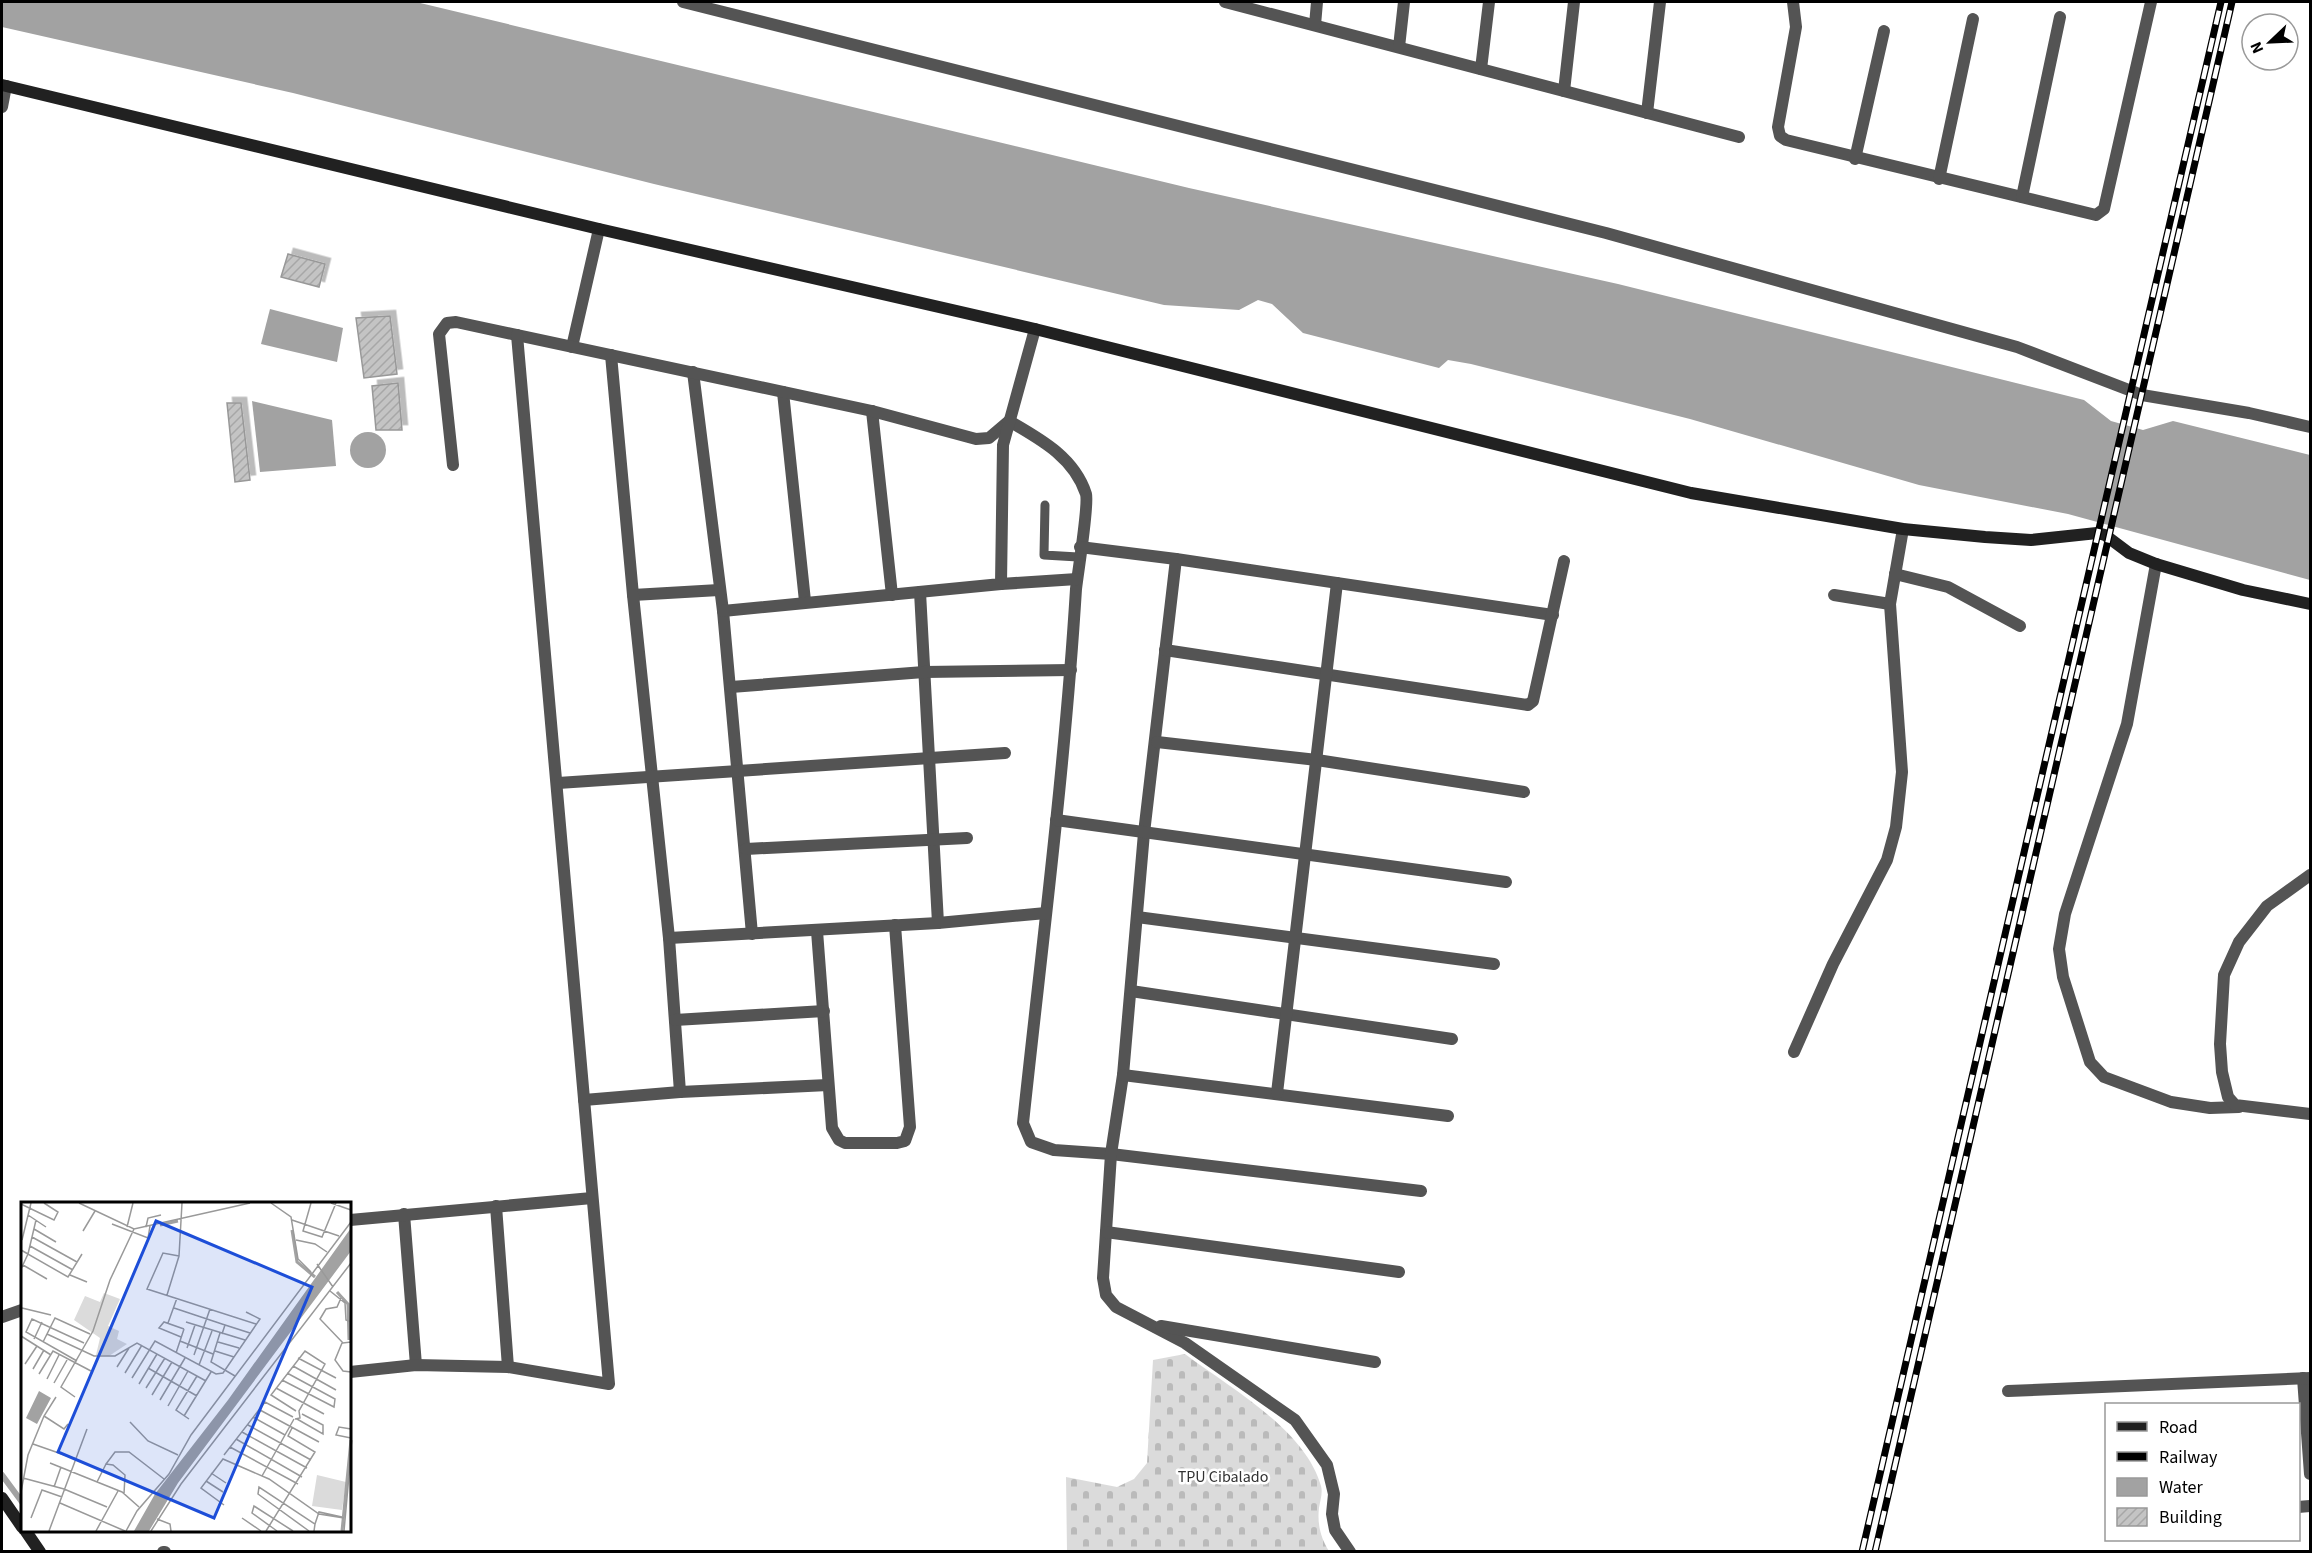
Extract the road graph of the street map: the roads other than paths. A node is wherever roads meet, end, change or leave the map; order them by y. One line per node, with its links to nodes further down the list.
1 (683, 2): 33 (street)
2 (1229, 2): 12 (street)
3 (1317, 2): 12 (street)
4 (1404, 2): 14 (street)
5 (1489, 2): 15 (street)
6 (1574, 2): 17 (street)
7 (1660, 2): 19 (street)
8 (1793, 2): 21 (street)
9 (2151, 2): 23 (street)
10 (2060, 17): 23 (street)
11 (1973, 19): 22 (street)
12 (1315, 26): 14 (street)
13 (1884, 31): 21 (street)
14 (1399, 47): 15 (street)
15 (1481, 69): 17 (street)
16 (4, 86): 18 (street); 24 (street)
17 (1564, 91): 19 (street)
18 (2, 107)
19 (1647, 113): 20 (street)
20 (1739, 137)
21 (1855, 159): 22 (street)
22 (1939, 179): 23 (street)
23 (2022, 197)
24 (599, 229): 25 (street); 27 (street)
25 (1035, 329): 32 (street); 36 (street)
26 (517, 334): 27 (street); 34 (street); 67 (street)
27 (572, 347): 28 (street)
28 (611, 355): 29 (street); 47 (street)
29 (693, 372): 30 (street); 45 (street)
30 (783, 392): 31 (street); 50 (street)
31 (872, 411): 32 (street); 48 (street)
32 (1009, 421): 37 (street); 44 (street)
33 (2310, 427)
34 (453, 465)
35 (1045, 505): 37 (lane)
36 (1903, 528): 40 (street); 41 (street)
37 (1079, 552): 38 (street); 42 (street)
38 (1176, 559): 43 (street); 56 (street)
39 (1564, 561): 54 (street)
40 (2156, 564): 52 (street); 97 (street)
41 (1895, 574): 51 (street); 55 (street)
42 (1077, 579): 44 (street); 57 (street)
43 (1336, 583): 54 (street); 59 (street)
44 (1001, 584): 46 (street)
45 (719, 590): 47 (street); 53 (street)
46 (920, 592): 48 (street); 58 (street)
47 (633, 595): 66 (street)
48 (892, 595): 50 (street)
49 (1834, 595): 51 (street)
50 (805, 601): 53 (street)
51 (1890, 604): 91 (street)
52 (2310, 604)
53 (723, 610): 60 (street)
54 (1553, 615): 59 (street)
55 (2020, 626)
56 (1165, 650): 59 (street); 61 (street)
57 (1071, 670): 58 (street); 69 (street)
58 (924, 672): 60 (street); 63 (street)
59 (1328, 675): 64 (street)
60 (731, 687): 65 (street)
61 (1156, 742): 64 (street); 70 (street)
62 (1005, 753): 63 (street)
63 (929, 756): 65 (street); 72 (street)
64 (1317, 760): 68 (street); 74 (street)
65 (738, 769): 66 (street); 73 (street)
66 (651, 776): 67 (street); 84 (street)
67 (558, 783): 96 (street)
68 (1524, 792)
69 (1056, 820): 70 (street); 77 (street)
70 (1144, 833): 74 (street); 78 (street)
71 (967, 838): 72 (street)
72 (934, 840): 73 (street); 79 (street)
73 (746, 849): 82 (street)
74 (1304, 853): 76 (street); 83 (street)
75 (2310, 875): 97 (street)
76 (1506, 882)
77 (1046, 913): 79 (street); 100 (street)
78 (1137, 917): 83 (street); 86 (street)
79 (938, 923): 80 (street)
80 (895, 925): 81 (street); 93 (street)
81 (817, 931): 82 (street); 87 (street)
82 (752, 934): 84 (street)
83 (1295, 937): 85 (street); 88 (street)
84 (669, 938): 89 (street)
85 (1494, 964)
86 (1131, 991): 88 (street); 92 (street)
87 (824, 1011): 89 (street); 93 (street)
88 (1287, 1015): 90 (street); 95 (street)
89 (675, 1020): 94 (street)
90 (1452, 1038)
91 (1794, 1052)
92 (1123, 1075): 95 (street); 100 (street)
93 (828, 1085): 94 (street)
94 (680, 1092): 96 (street)
95 (1277, 1093): 99 (street)
96 (584, 1100): 102 (street)
97 (2239, 1107): 98 (street)
98 (2310, 1114)
99 (1448, 1116)
100 (1111, 1154): 101 (street); 106 (street)
101 (1421, 1191)
102 (592, 1198): 103 (street); 113 (street)
103 (496, 1206): 104 (street); 113 (street)
104 (404, 1214): 105 (street); 112 (street)
105 (351, 1220)
106 (1106, 1232): 107 (street); 110 (street)
107 (1399, 1272)
108 (21, 1310): 109 (street)
109 (2, 1317)
110 (1153, 1324): 111 (street); 122 (street)
111 (1375, 1362)
112 (416, 1365): 113 (street); 114 (street)
113 (508, 1366)
114 (351, 1372)
115 (2307, 1378): 116 (street); 117 (street)
116 (2008, 1391)
117 (2310, 1474)
118 (2, 1498): 119 (street)
119 (21, 1525)
120 (26, 1532): 121 (street)
121 (40, 1551)
122 (1350, 1551)

